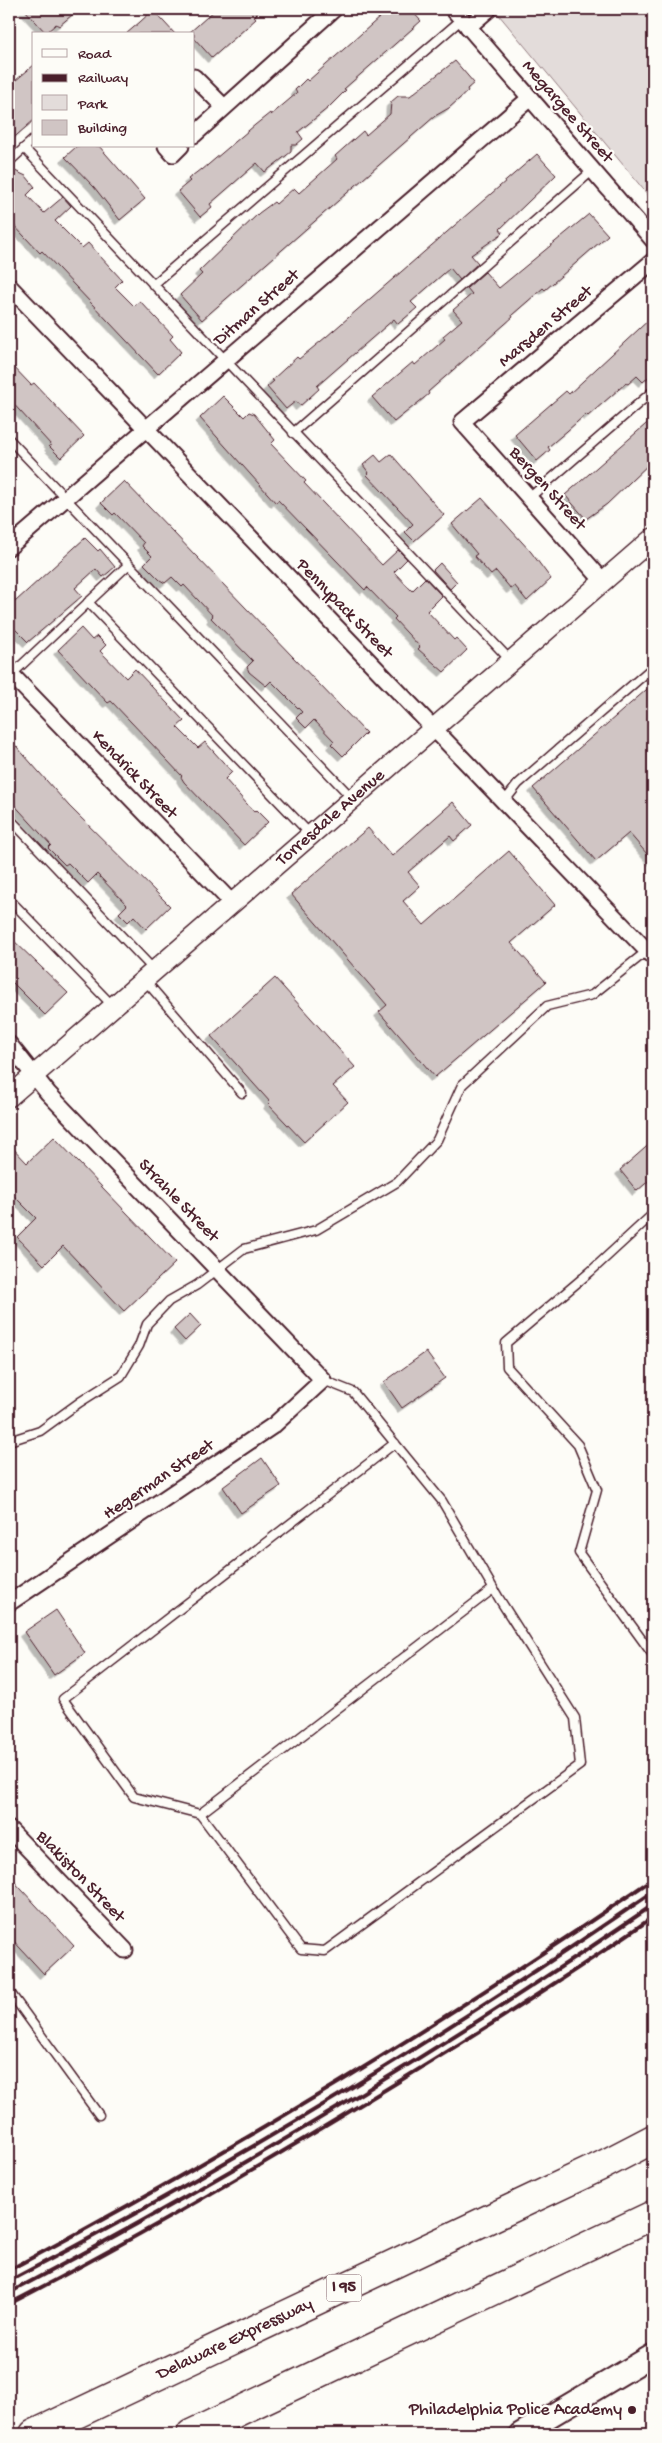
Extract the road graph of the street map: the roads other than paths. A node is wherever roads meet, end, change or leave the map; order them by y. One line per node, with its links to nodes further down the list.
1 (334, 9): 6 (street)
2 (489, 9): 3 (street)
3 (461, 18): 5 (street, Megargee Street); 16 (lane)
4 (195, 78): 6 (street)
5 (530, 98): 13 (street, Megargee Street); 18 (street, Ditman Street)
6 (224, 107): 7 (street)
7 (195, 134)
8 (32, 141): 9 (lane)
9 (24, 148): 12 (lane); 16 (lane)
10 (168, 148): 11 (street)
11 (179, 148)
12 (9, 162)
13 (593, 170): 14 (street, Megargee Street); 22 (lane)
14 (653, 240)
15 (653, 261): 20 (street, Marsden Street)
16 (153, 285): 18 (lane)
17 (9, 286): 21 (street, Pennypack Street)
18 (224, 361): 21 (street, Ditman Street); 22 (lane)
19 (653, 391): 25 (lane)
20 (462, 422): 25 (street, Bergen Street)
21 (145, 428): 24 (street, Ditman Street); 34 (street, Pennypack Street)
22 (294, 433): 31 (lane)
23 (9, 439): 24 (lane)
24 (65, 498): 27 (street, Ditman Street); 28 (lane)
25 (529, 498): 29 (street, Bergen Street)
26 (653, 538): 29 (street, Torresdale Avenue)
27 (9, 547)
28 (128, 565): 30 (lane); 35 (lane)
29 (604, 581): 31 (street, Torresdale Avenue)
30 (88, 602): 33 (lane); 38 (lane)
31 (511, 661): 34 (street, Torresdale Avenue)
32 (653, 667): 36 (lane)
33 (10, 674): 40 (street, Kendrick Street)
34 (433, 730): 35 (street, Torresdale Avenue); 36 (street, Pennypack Street)
35 (353, 799): 38 (street, Torresdale Avenue)
36 (504, 802): 41 (street, Pennypack Street)
37 (9, 818): 42 (lane)
38 (311, 835): 40 (street, Torresdale Avenue)
39 (9, 898): 43 (lane)
40 (232, 904): 42 (street, Torresdale Avenue)
41 (650, 954): 49 (lane)
42 (149, 974): 43 (street, Torresdale Avenue); 46 (lane)
43 (113, 1006): 45 (street, Torresdale Avenue)
44 (9, 1044): 45 (street, Strahle Street)
45 (34, 1075): 47 (street, Torresdale Avenue); 49 (street, Strahle Street)
46 (242, 1093)
47 (9, 1097)
48 (653, 1214): 55 (lane)
49 (217, 1269): 50 (street, Strahle Street); 51 (lane)
50 (324, 1380): 52 (lane); 54 (street, Hegerman Street)
51 (9, 1441)
52 (395, 1443): 53 (lane); 56 (lane)
53 (493, 1588): 56 (lane); 56 (lane)
54 (9, 1603)
55 (653, 1655)
56 (200, 1814)
57 (9, 1829): 58 (street, Blakiston Street)
58 (125, 1950)
59 (9, 1991): 60 (lane)
60 (99, 2115)
61 (653, 2139): 64 (highway, Delaware Expressway / I 95)
62 (653, 2215): 65 (highway)
63 (653, 2355): 66 (main road)
64 (34, 2434)
65 (191, 2434)
66 (520, 2434)

